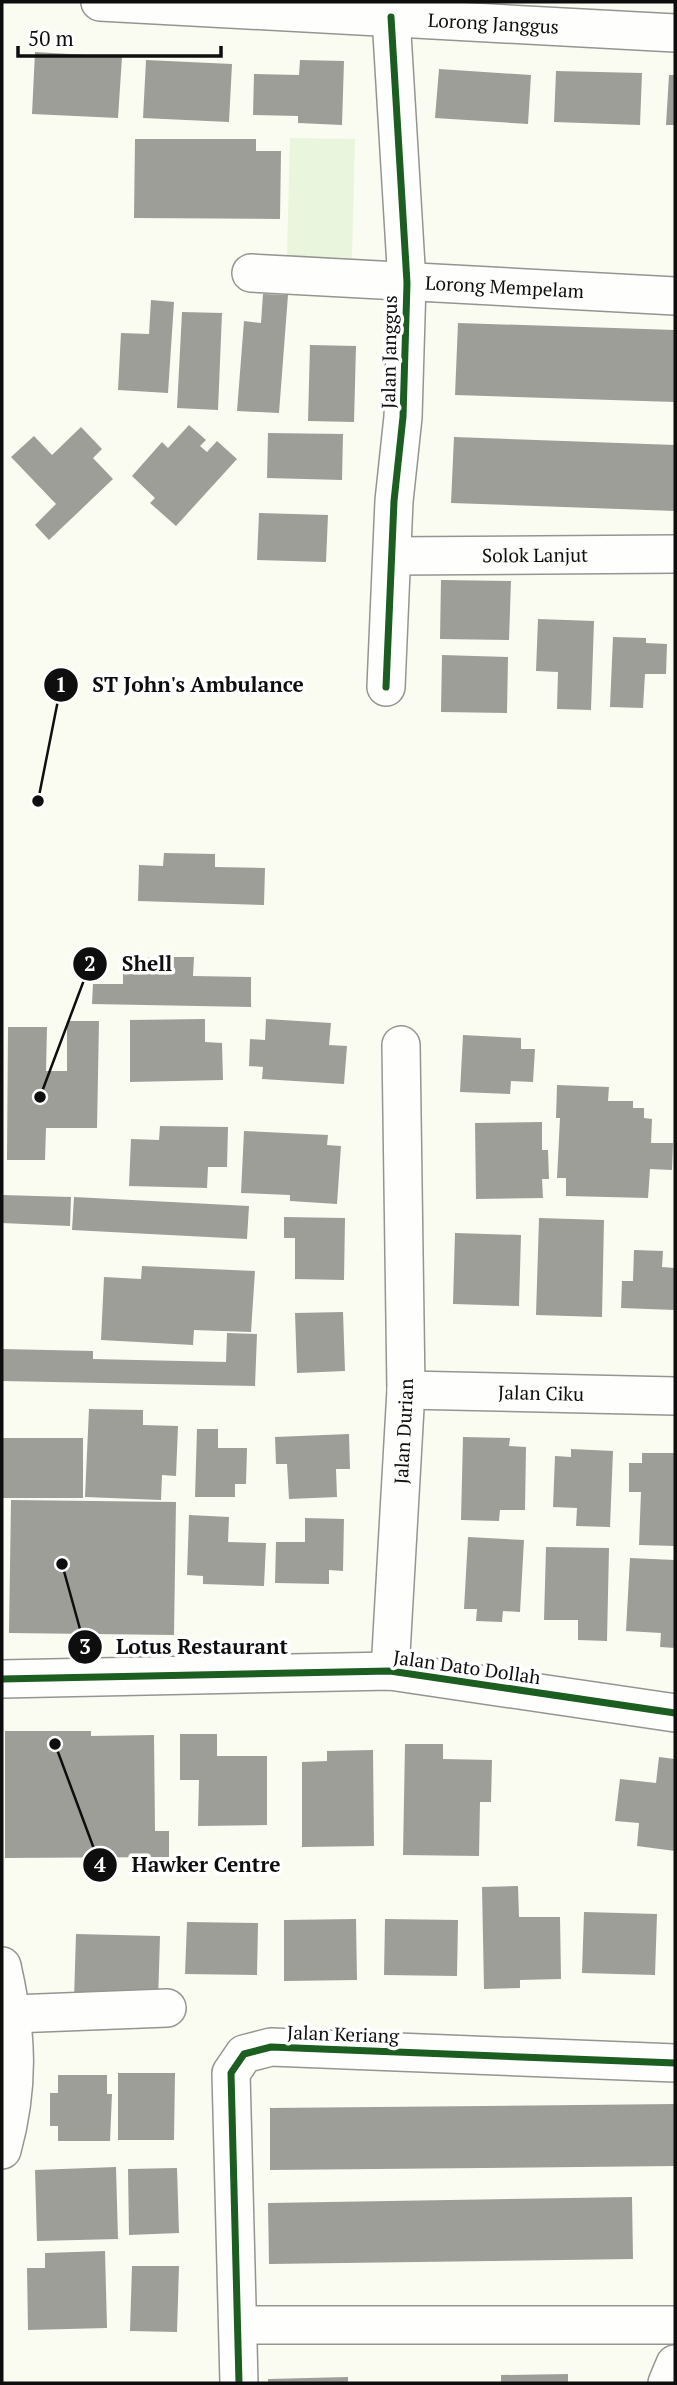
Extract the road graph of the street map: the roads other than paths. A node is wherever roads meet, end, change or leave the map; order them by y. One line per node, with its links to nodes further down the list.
1 (100, 2): 2 (street, Lorong Janggus)
2 (276, 6): 4 (street, Lorong Janggus)
3 (534, 13): 4 (street, Lorong Janggus); 5 (street, Lorong Janggus)
4 (391, 18): 7 (street, Jalan Janggus)
5 (675, 33)
6 (251, 273): 7 (street, Lorong Mempelam)
7 (407, 283): 8 (street, Lorong Mempelam); 10 (street, Jalan Janggus)
8 (675, 296)
9 (675, 554): 10 (street, Solok Lanjut)
10 (393, 556): 11 (street, Jalan Janggus)
11 (386, 687)
12 (401, 1045): 13 (street, Jalan Durian)
13 (406, 1390): 14 (street, Jalan Ciku); 15 (street, Jalan Durian)
14 (675, 1396)
15 (390, 1671): 16 (street, Jalan Dato Dollah); 17 (street, Jalan Dato Dollah)
16 (2, 1679)
17 (675, 1713)
18 (2, 1966): 20 (street)
19 (167, 2008): 20 (street)
20 (13, 2014): 22 (street)
21 (675, 2063): 23 (street, Jalan Keriang)
22 (2, 2150)
23 (239, 2325): 24 (street); 26 (street, Jalan Keriang)
24 (675, 2325)
25 (675, 2364): 27 (street)
26 (239, 2383)
27 (667, 2383)

